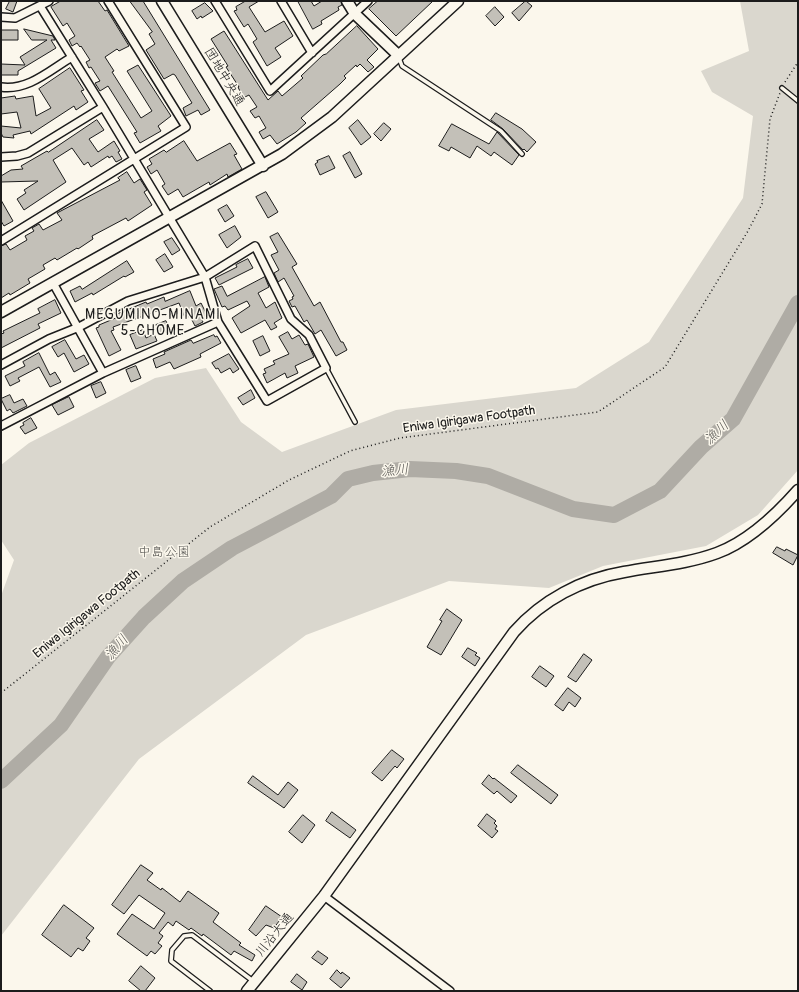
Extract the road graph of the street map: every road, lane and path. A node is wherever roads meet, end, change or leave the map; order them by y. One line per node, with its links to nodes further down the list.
1 (49, 1): 9 (street)
2 (108, 1): 22 (street)
3 (162, 1): 23 (street, 団地中央通)
4 (215, 1): 12 (street)
5 (281, 1): 12 (street)
6 (347, 1): 10 (street)
7 (368, 1): 10 (street)
8 (458, 1): 13 (street)
9 (40, 6): 11 (street); 14 (street)
10 (355, 14): 12 (street); 13 (street)
11 (1, 17)
12 (312, 53)
13 (398, 55): 20 (lane); 23 (street)
14 (72, 58): 16 (street); 19 (street)
15 (798, 62): 17 (path, Eniwa Igirigawa Footpath)
16 (1, 87)
17 (782, 88): 18 (lane); 37 (path, Eniwa Igirigawa Footpath)
18 (798, 100)
19 (104, 107): 21 (street); 22 (street)
20 (522, 154)
21 (1, 157)
22 (134, 160): 24 (street); 25 (street)
23 (263, 166): 24 (street)
24 (170, 218): 26 (street); 27 (street)
25 (1, 241)
26 (205, 276): 29 (street); 30 (street); 32 (street)
27 (53, 283): 28 (street); 30 (street)
28 (1, 312)
29 (218, 322): 32 (street); 33 (street)
30 (79, 327): 31 (street); 33 (street)
31 (1, 365)
32 (326, 368): 34 (lane)
33 (103, 373): 35 (street)
34 (355, 422)
35 (1, 426)
36 (798, 490): 38 (street, 川沿大通)
37 (1, 693)
38 (324, 896): 39 (street, 川沿大通); 42 (street)
39 (254, 982): 40 (lane); 41 (street, 川沿大通)
40 (210, 991)
41 (247, 991)
42 (450, 991)

